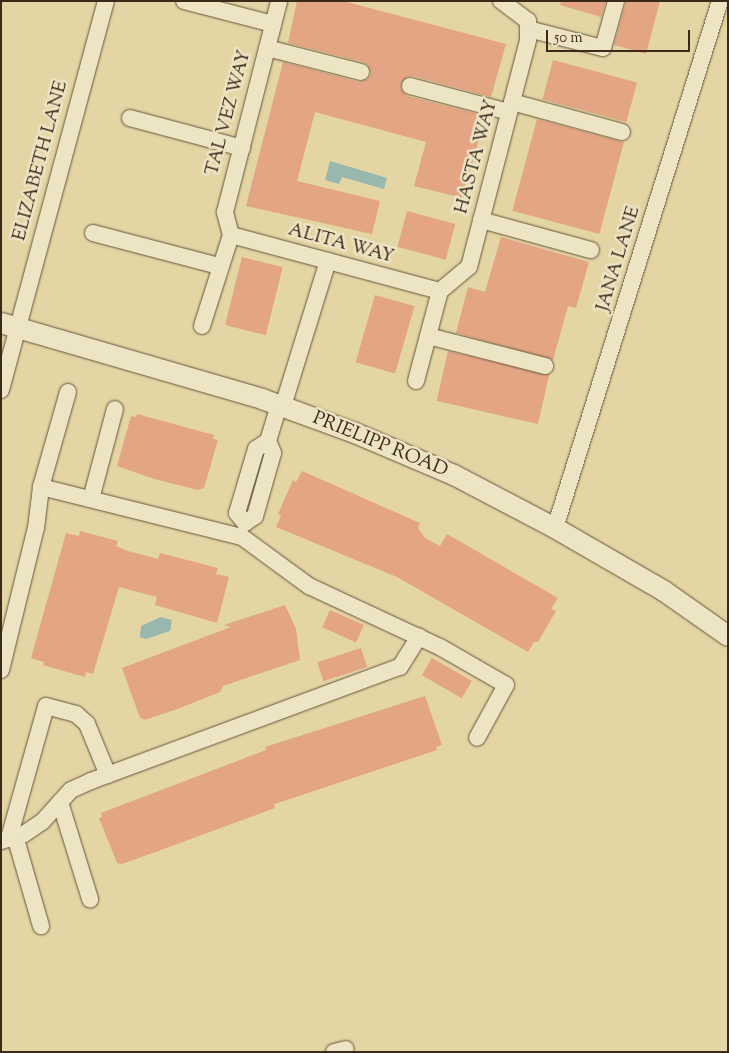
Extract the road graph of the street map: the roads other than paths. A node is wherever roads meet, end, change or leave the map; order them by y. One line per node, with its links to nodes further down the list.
1 (106, 1): 23 (street, ELIZABETH LANE)
2 (184, 1): 7 (street)
3 (279, 1): 7 (street, TAL VEZ WAY)
4 (501, 1): 8 (street)
5 (616, 1): 8 (street)
6 (720, 1): 35 (street, JANA LANE)
7 (273, 24): 9 (street, TAL VEZ WAY)
8 (528, 25): 12 (street, HASTA WAY)
9 (267, 48): 10 (street); 15 (street, TAL VEZ WAY)
10 (361, 72)
11 (410, 86): 12 (street)
12 (510, 107): 14 (street); 16 (street, HASTA WAY)
13 (130, 118): 15 (street)
14 (622, 132)
15 (242, 148): 18 (street, TAL VEZ WAY)
16 (481, 220): 19 (street); 22 (street, HASTA WAY)
17 (93, 234): 21 (street)
18 (231, 235): 20 (street, ALITA WAY); 21 (street)
19 (592, 250)
20 (328, 261): 22 (street, ALITA WAY); 30 (street)
21 (219, 266): 24 (street)
22 (440, 291): 25 (street)
23 (9, 325): 28 (street, ELIZABETH LANE); 30 (street, PRIELIPP ROAD)
24 (202, 326)
25 (428, 336): 26 (street); 27 (street)
26 (545, 366)
27 (416, 381)
28 (1, 390)
29 (68, 392): 33 (street)
30 (281, 405): 32 (street); 35 (street, PRIELIPP ROAD)
31 (115, 409): 34 (street)
32 (268, 441)
33 (41, 487): 34 (street); 38 (street)
34 (91, 499): 36 (street)
35 (556, 528): 37 (street, PRIELIPP ROAD)
36 (419, 636): 39 (street); 40 (street)
37 (728, 636)
38 (1, 670)
39 (477, 738)
40 (108, 775): 41 (street); 42 (street)
41 (60, 802): 42 (street); 43 (street)
42 (8, 838): 44 (street)
43 (90, 899)
44 (41, 926)

